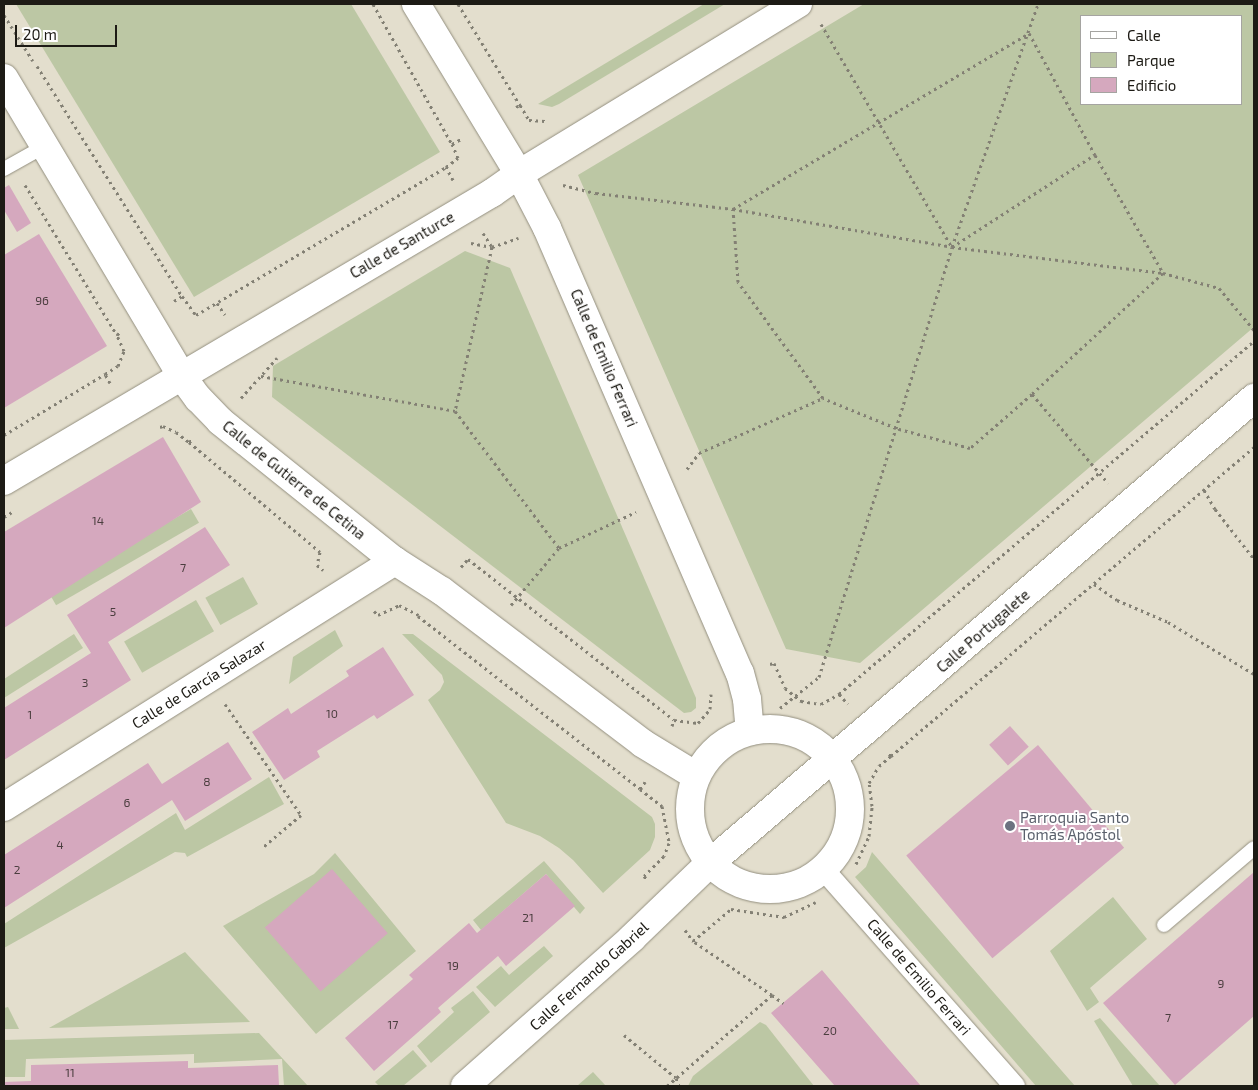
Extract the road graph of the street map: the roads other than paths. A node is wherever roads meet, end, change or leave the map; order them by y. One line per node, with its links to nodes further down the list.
1 (416, 4): 6 (street, Calle de Emilio Ferrari)
2 (798, 4): 6 (street, Calle de Santurce)
3 (4, 78): 4 (street, Calle de Gutierre de Cetina)
4 (44, 146): 5 (lane); 7 (street, Calle de Gutierre de Cetina)
5 (8, 167)
6 (519, 174): 7 (street, Calle de Santurce); 11 (street, Calle de Emilio Ferrari)
7 (181, 375): 9 (street, Calle de Santurce); 10 (street, Calle de Gutierre de Cetina)
8 (1254, 398): 12 (street, Calle Portugalete)
9 (4, 481)
10 (395, 561): 13 (street, Calle de Gutierre de Cetina); 14 (street, Calle de García Salazar)
11 (750, 731): 12 (street); 13 (street)
12 (832, 758): 16 (street, Calle Portugalete); 17 (street)
13 (696, 776): 16 (street)
14 (4, 807)
15 (1254, 848): 18 (lane)
16 (710, 863): 17 (street); 19 (street, Calle Fernando Gabriel)
17 (823, 868): 20 (street, Calle de Emilio Ferrari)
18 (1164, 925)
19 (465, 1086)
20 (1014, 1086)

